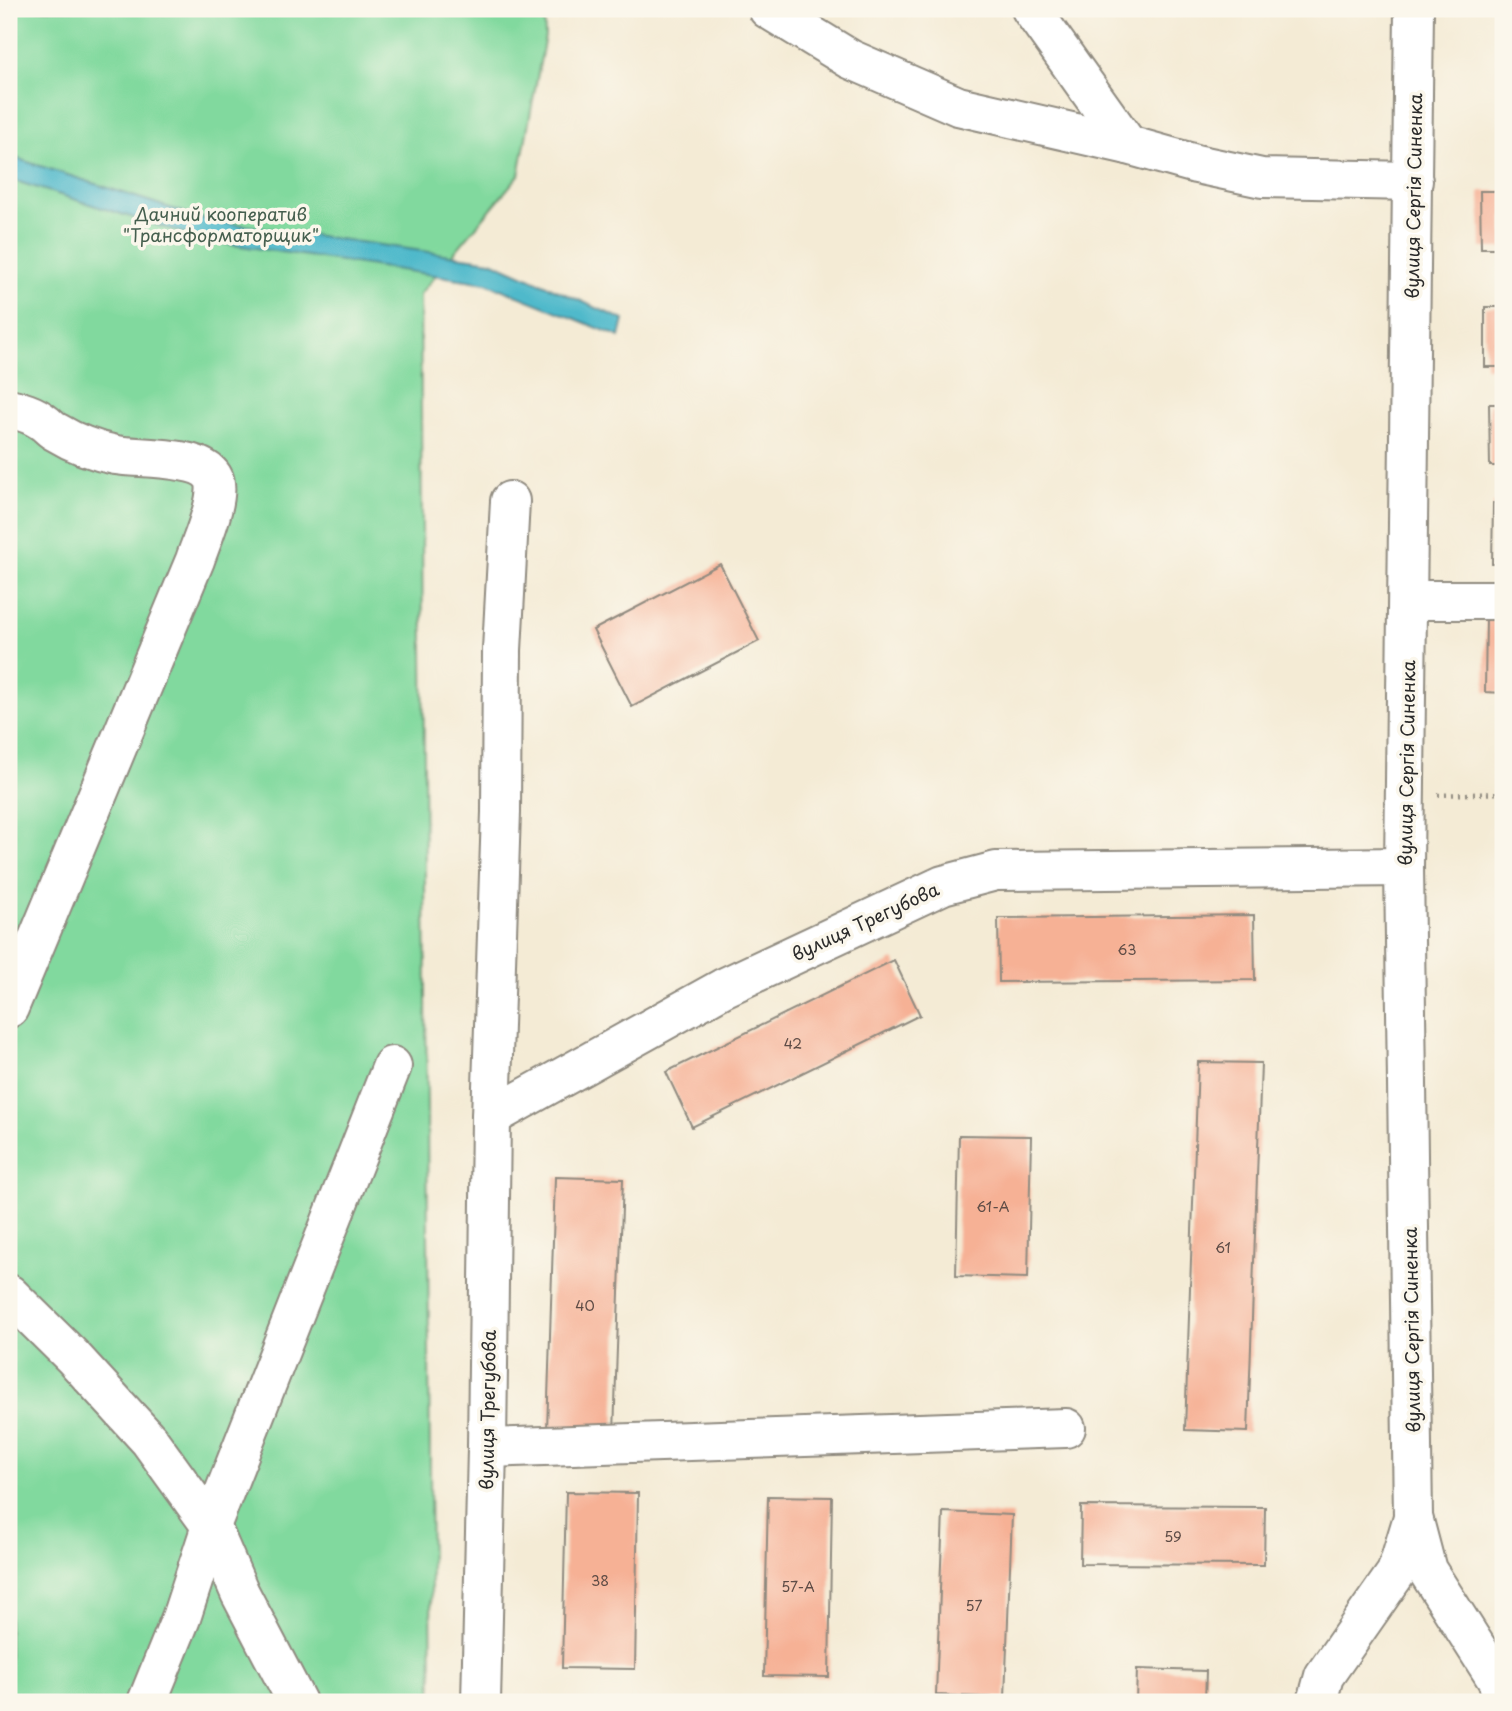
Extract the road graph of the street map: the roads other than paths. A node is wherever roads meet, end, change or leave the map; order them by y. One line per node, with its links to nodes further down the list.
1 (1031, 9): 4 (street)
2 (1414, 9): 5 (street, вулиця Сергія Синенка)
3 (789, 15): 4 (street)
4 (1128, 145): 5 (street)
5 (1413, 181): 8 (street, вулиця Сергія Синенка)
6 (9, 408): 11 (street)
7 (510, 500): 13 (street, вулиця Трегубова)
8 (1408, 600): 9 (street); 10 (street, вулиця Сергія Синенка)
9 (1503, 600)
10 (1404, 866): 13 (street, вулиця Трегубова); 17 (street, вулиця Сергія Синенка)
11 (9, 1008)
12 (392, 1066): 18 (street)
13 (491, 1117): 16 (street, вулиця Трегубова)
14 (9, 1294): 18 (street)
15 (1066, 1428): 16 (street)
16 (487, 1448): 22 (street, вулиця Трегубова)
17 (1413, 1517): 19 (street, вулиця Сергія Синенка); 23 (street, вулиця Сергія Синенка)
18 (211, 1526): 20 (street); 21 (street)
19 (1503, 1699)
20 (147, 1702)
21 (297, 1702)
22 (481, 1702)
23 (1318, 1702)

